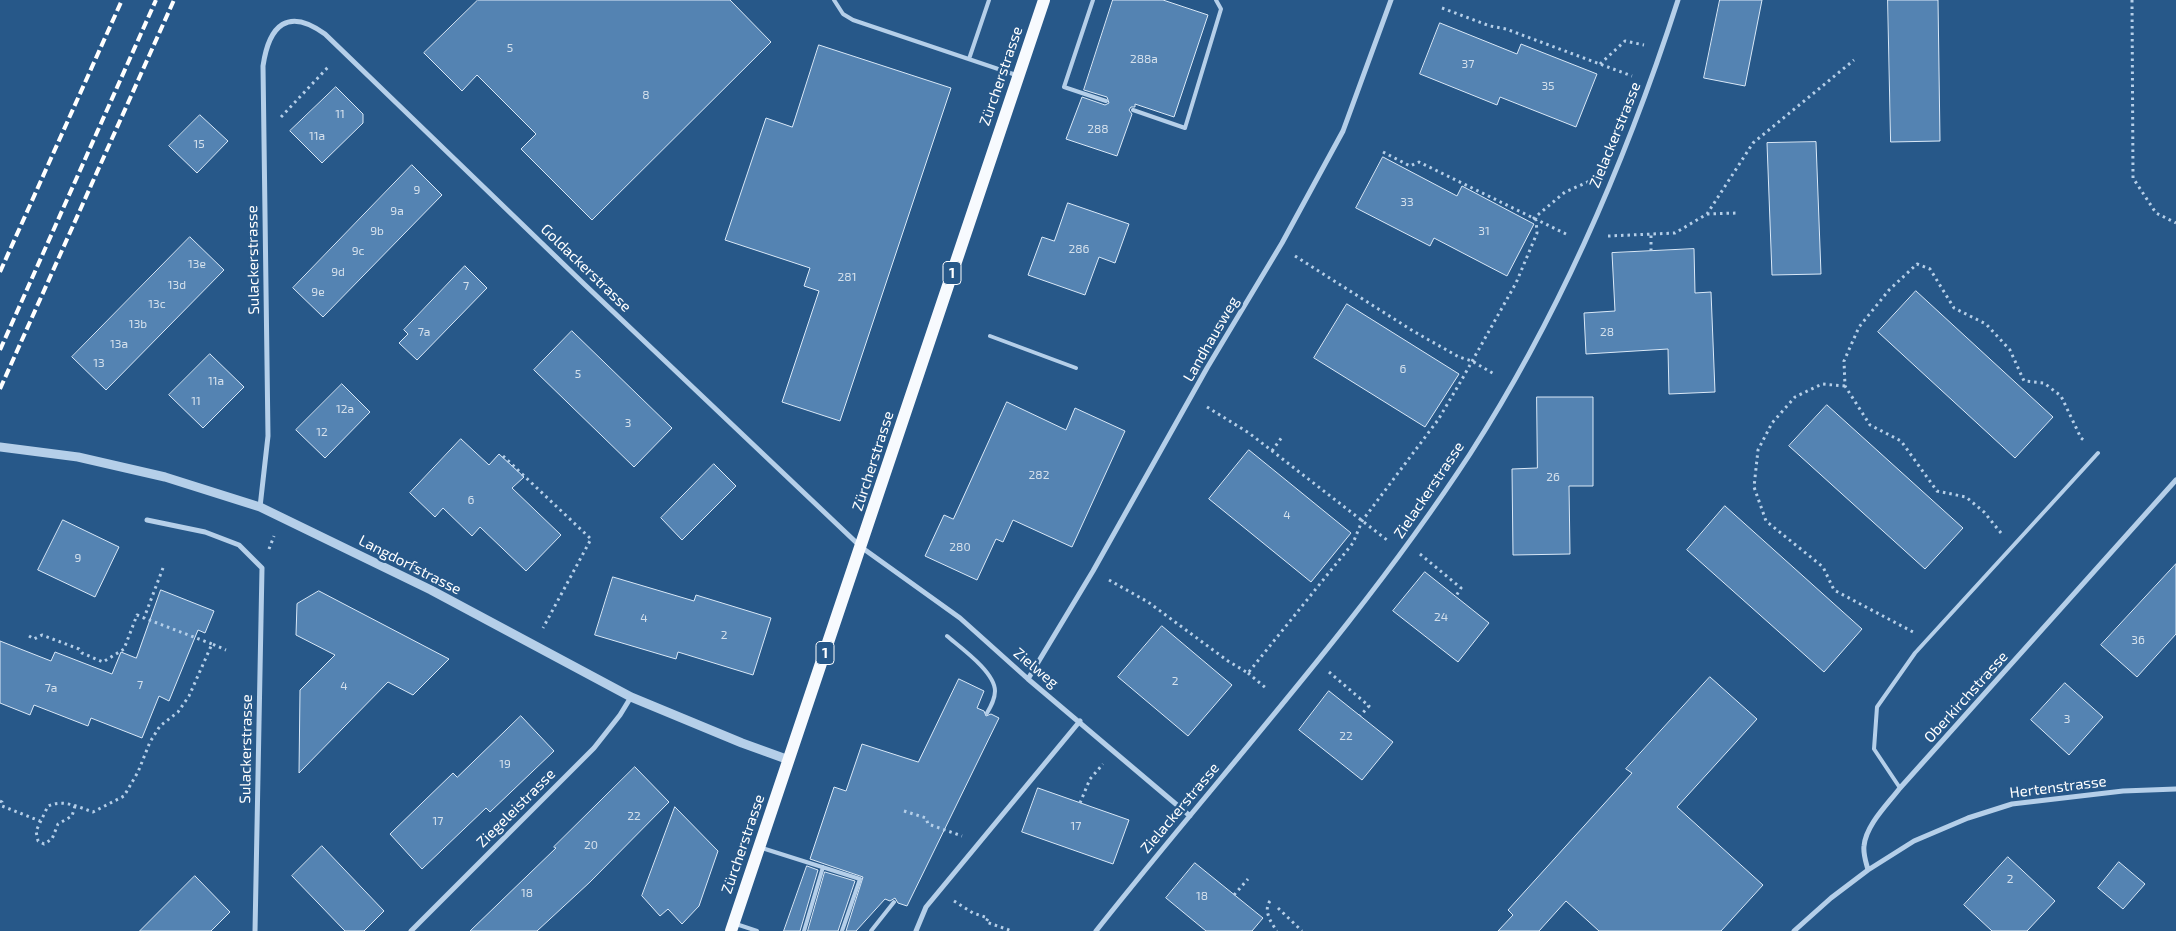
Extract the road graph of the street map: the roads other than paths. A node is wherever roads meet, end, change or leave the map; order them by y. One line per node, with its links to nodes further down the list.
1 (834, 0): 9 (lane)
2 (989, 0): 9 (lane)
3 (1044, 0): 10 (main road, Zürcherstrasse / 1)
4 (1093, 0): 11 (lane)
5 (1216, 0): 12 (lane)
6 (1391, 0): 22 (street, Landhausweg)
7 (1678, 0): 29 (street, Zielackerstrasse)
8 (288, 23): 18 (street, Sulackerstrasse); 20 (street, Goldackerstrasse)
9 (969, 59): 10 (lane)
10 (1018, 75): 20 (main road, Zürcherstrasse / 1)
11 (1106, 101)
12 (1133, 110)
13 (990, 336): 14 (lane)
14 (1076, 368)
15 (0, 447): 18 (street, Langdorfstrasse)
16 (2098, 453): 27 (lane)
17 (2176, 480): 27 (street, Oberkirchstrasse)
18 (260, 506): 23 (street, Langdorfstrasse)
19 (147, 520): 35 (street, Sulackerstrasse)
20 (861, 547): 22 (street, Zielweg); 26 (main road, Zürcherstrasse / 1)
21 (948, 636): 24 (lane)
22 (1028, 679): 25 (street, Zielweg)
23 (631, 697): 26 (street, Langdorfstrasse); 36 (street, Ziegeleistrasse)
24 (988, 713)
25 (1080, 721): 29 (street, Zielweg); 41 (street)
26 (789, 760): 30 (main road, Zürcherstrasse / 1)
27 (1900, 788): 32 (street, Oberkirchstrasse)
28 (2176, 790): 32 (street, Hertenstrasse)
29 (1190, 816): 42 (street, Zielackerstrasse)
30 (760, 847): 31 (lane); 34 (main road, Zürcherstrasse / 1)
31 (823, 867): 38 (lane); 39 (lane)
32 (1868, 870): 43 (street)
33 (894, 902): 40 (lane)
34 (733, 927): 37 (lane)
35 (255, 931)
36 (411, 931)
37 (757, 931)
38 (804, 931)
39 (842, 931)
40 (871, 931)
41 (916, 931)
42 (1096, 931)
43 (1794, 931)

